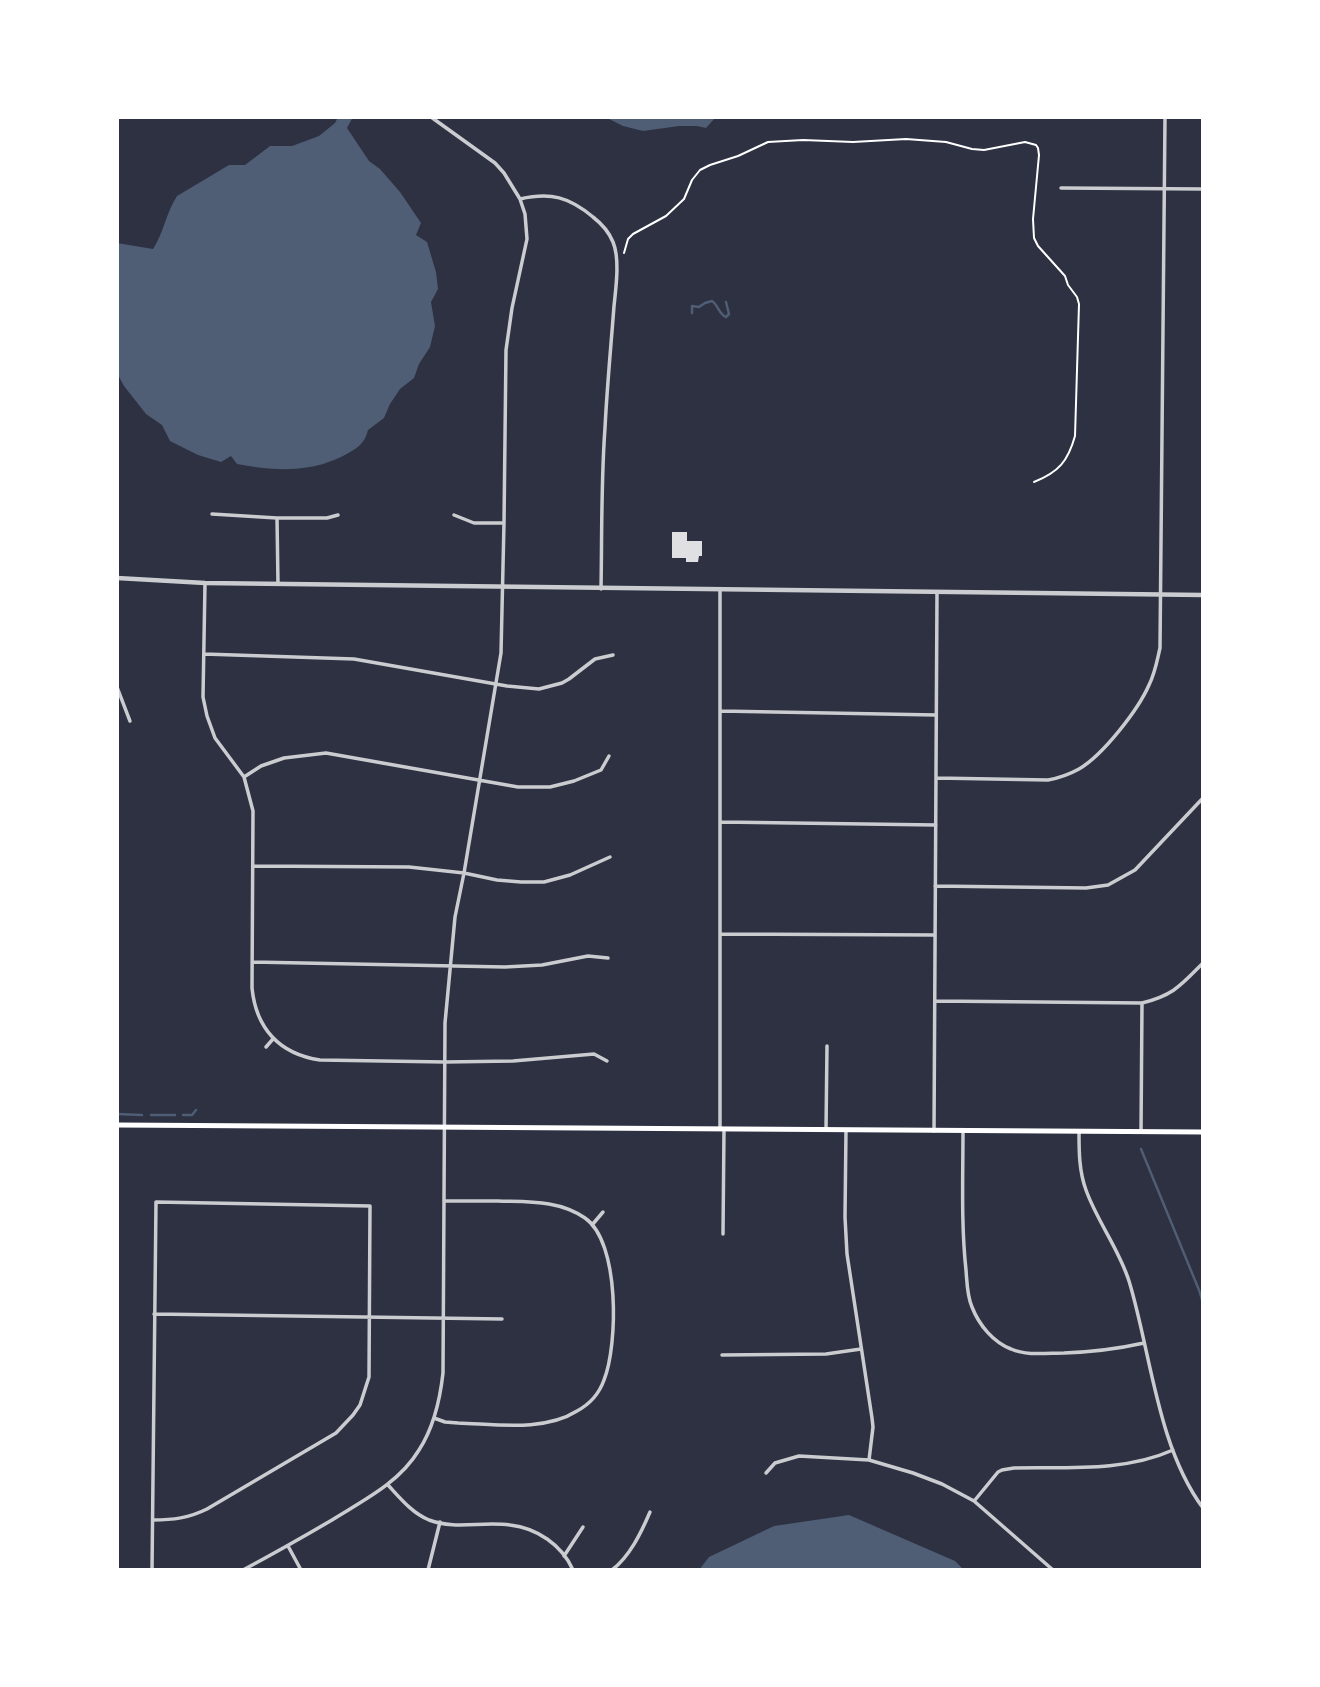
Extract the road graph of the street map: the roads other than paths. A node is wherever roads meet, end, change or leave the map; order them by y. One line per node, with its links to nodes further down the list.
1 (431, 117): 6 (street)
2 (1165, 117): 4 (street)
3 (1061, 188): 4 (street)
4 (1164, 189): 5 (street); 19 (street)
5 (1203, 189)
6 (520, 199): 11 (street); 16 (street)
7 (212, 514): 10 (street)
8 (454, 514): 11 (street)
9 (338, 515): 10 (street)
10 (277, 518): 14 (street)
11 (505, 523): 15 (street)
12 (117, 578): 13 (street)
13 (205, 583): 14 (street); 21 (street)
14 (278, 584): 15 (street)
15 (503, 587): 16 (street); 23 (street)
16 (601, 589): 17 (street)
17 (720, 590): 18 (street); 25 (street)
18 (937, 592): 19 (street); 26 (street)
19 (1161, 594): 20 (street); 30 (street)
20 (1203, 595)
21 (204, 654): 23 (street); 29 (street)
22 (613, 655): 23 (street)
23 (496, 684): 31 (street)
24 (117, 687): 27 (street)
25 (720, 711): 26 (street); 33 (street)
26 (936, 715): 30 (street)
27 (130, 721)
28 (609, 756): 31 (street)
29 (244, 777): 31 (street); 36 (street)
30 (936, 778): 34 (street)
31 (479, 779): 37 (street)
32 (1203, 798): 38 (street)
33 (720, 822): 34 (street); 39 (street)
34 (936, 825): 38 (street)
35 (610, 857): 37 (street)
36 (254, 866): 37 (street); 42 (street)
37 (464, 873): 44 (street)
38 (935, 886): 40 (street)
39 (720, 934): 40 (street); 54 (street)
40 (935, 935): 45 (street)
41 (608, 958): 44 (street)
42 (252, 962): 44 (street); 47 (street)
43 (1203, 963): 46 (street)
44 (450, 965): 51 (street)
45 (934, 1001): 46 (street); 57 (street)
46 (1142, 1003): 60 (street)
47 (273, 1039): 49 (street); 51 (street)
48 (827, 1046): 55 (street)
49 (266, 1047)
50 (607, 1061): 51 (street)
51 (445, 1062): 53 (street)
52 (117, 1125): 53 (main road)
53 (445, 1128): 54 (main road); 62 (street)
54 (722, 1129): 55 (main road); 65 (street)
55 (826, 1130): 56 (main road)
56 (846, 1130): 57 (main road); 71 (street)
57 (934, 1131): 58 (main road)
58 (963, 1131): 59 (main road); 70 (street)
59 (1079, 1132): 60 (main road); 70 (street)
60 (1141, 1132): 61 (main road)
61 (1203, 1132)
62 (445, 1201): 64 (street); 68 (street)
63 (603, 1212): 64 (street)
64 (592, 1224): 73 (street)
65 (723, 1234)
66 (154, 1314): 67 (street); 67 (street); 81 (street)
67 (369, 1316): 68 (street); 81 (street)
68 (443, 1318): 69 (street); 73 (street)
69 (502, 1319)
70 (1144, 1343): 74 (street)
71 (861, 1349): 72 (street); 75 (street)
72 (722, 1354)
73 (434, 1418): 77 (street)
74 (1173, 1450): 78 (street); 79 (street)
75 (869, 1460): 76 (street); 78 (street)
76 (766, 1473)
77 (388, 1485): 82 (street); 84 (street)
78 (974, 1501): 92 (street)
79 (1203, 1508)
80 (650, 1512): 91 (street)
81 (153, 1520): 86 (street)
82 (440, 1522): 85 (street); 89 (street)
83 (583, 1527): 85 (street)
84 (288, 1546): 87 (street); 88 (street)
85 (564, 1556): 90 (street)
86 (152, 1570)
87 (243, 1570)
88 (301, 1570)
89 (428, 1570)
90 (573, 1570)
91 (612, 1570)
92 (1052, 1570)

